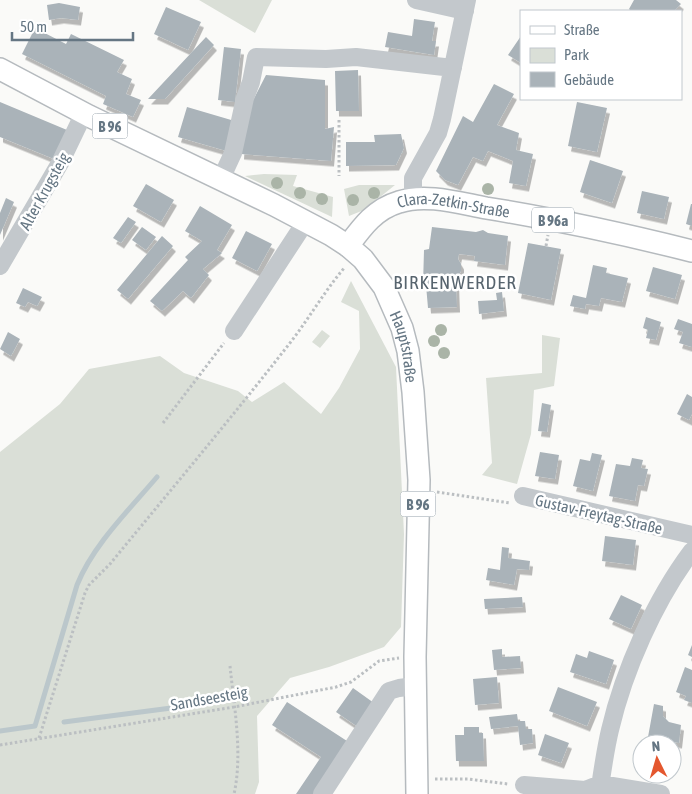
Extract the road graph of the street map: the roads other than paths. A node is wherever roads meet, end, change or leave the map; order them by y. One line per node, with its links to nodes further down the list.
1 (416, 0): 2 (street)
2 (466, 5): 4 (street)
3 (0, 68): 5 (main road, Hauptstraße / B 96)
4 (453, 68): 6 (street); 7 (street)
5 (84, 113): 6 (main road, Hauptstraße / B 96); 11 (street, Alter Krugsteig)
6 (221, 179): 8 (main road, Hauptstraße / B 96)
7 (413, 200): 9 (main road, Clara-Zetkin-Straße / B 96a); 10 (main road, Clara-Zetkin-Straße / B 96a)
8 (306, 221): 9 (main road, Hauptstraße / B 96); 12 (street)
9 (352, 250): 16 (main road, Hauptstraße / B 96)
10 (692, 251)
11 (0, 266)
12 (234, 331)
13 (523, 496): 14 (street, Gustav-Freytag-Straße)
14 (692, 535)
15 (692, 551): 19 (street)
16 (415, 686): 18 (main road, Hauptstraße / B 96); 20 (street)
17 (524, 786): 19 (street)
18 (416, 787)
19 (600, 789): 21 (street)
20 (322, 794)
21 (661, 794)

